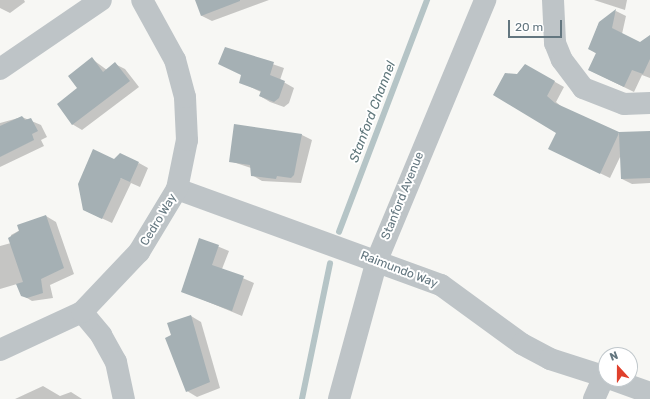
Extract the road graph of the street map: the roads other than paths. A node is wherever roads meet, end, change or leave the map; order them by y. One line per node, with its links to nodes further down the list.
1 (101, 0): 5 (street)
2 (142, 0): 7 (street, Cedro Way)
3 (485, 0): 8 (street, Stanford Avenue)
4 (553, 0): 6 (street)
5 (0, 69)
6 (650, 103)
7 (177, 189): 8 (street, Raimundo Way); 9 (street, Cedro Way)
8 (377, 260): 11 (street, Raimundo Way); 16 (street, Stanford Avenue)
9 (82, 312): 10 (street, Cedro Way); 15 (street)
10 (0, 350)
11 (598, 375)
12 (601, 387): 17 (street)
13 (633, 387): 14 (street, Raimundo Way)
14 (650, 393)
15 (124, 399)
16 (339, 399)
17 (594, 399)

